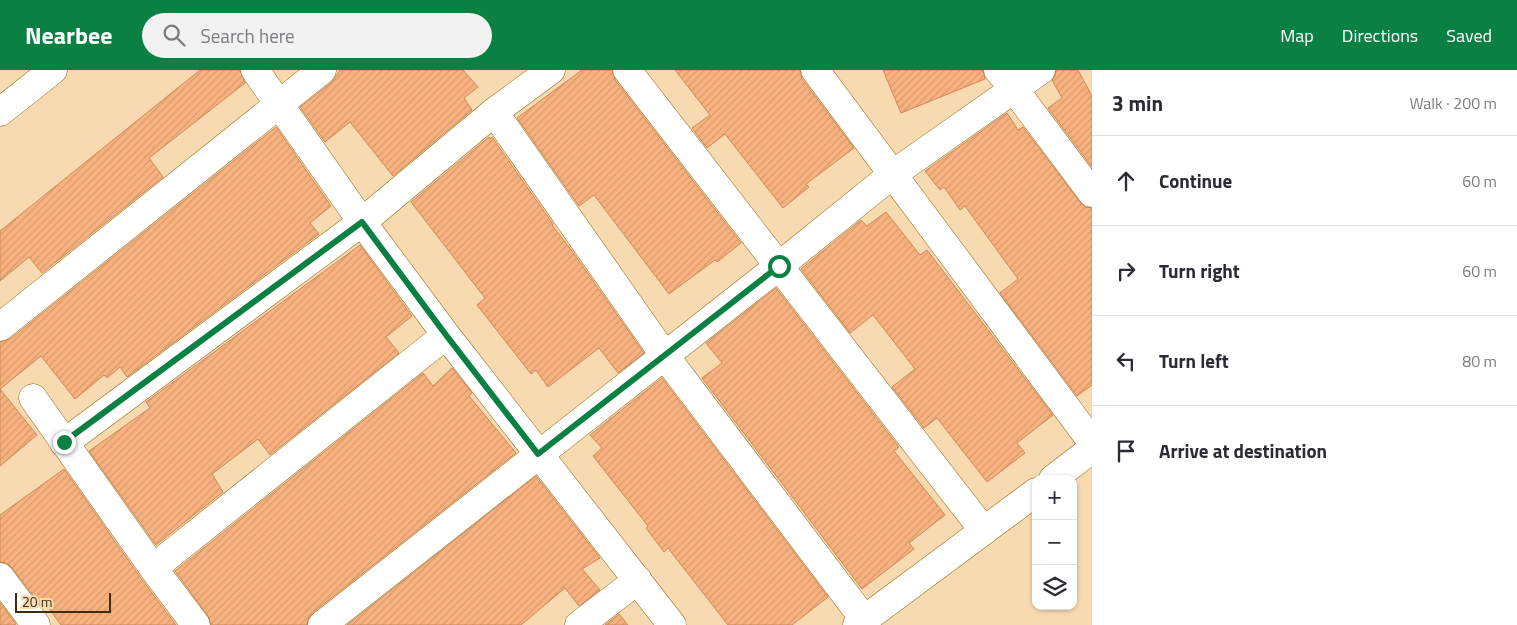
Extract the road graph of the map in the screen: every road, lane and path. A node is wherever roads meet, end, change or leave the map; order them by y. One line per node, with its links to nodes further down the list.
1 (53, 70): 9 (street)
2 (255, 70): 10 (street)
3 (322, 70): 10 (street)
4 (551, 70): 11 (street)
5 (627, 70): 15 (street)
6 (815, 70): 12 (street)
7 (1041, 70): 8 (street)
8 (1006, 80): 12 (street); 13 (street)
9 (3, 104)
10 (279, 104): 14 (street); 16 (street)
11 (494, 112): 14 (street); 18 (street)
12 (893, 174): 15 (street); 21 (street)
13 (1092, 193)
14 (362, 222): 17 (street); 20 (street)
15 (779, 266): 18 (street); 26 (street)
16 (0, 326)
17 (446, 335): 23 (street); 27 (street)
18 (665, 356): 23 (street); 30 (street)
19 (33, 398): 20 (street)
20 (64, 442): 27 (street)
21 (1092, 442)
22 (1092, 449): 24 (street)
23 (538, 454): 29 (street); 33 (street)
24 (1058, 475)
25 (1032, 495): 26 (street)
26 (984, 531): 30 (street)
27 (154, 568): 32 (street)
28 (0, 577): 31 (street)
29 (638, 580): 34 (street); 35 (street)
30 (860, 622)
31 (36, 625)
32 (196, 625)
33 (322, 625)
34 (580, 625)
35 (672, 625)

